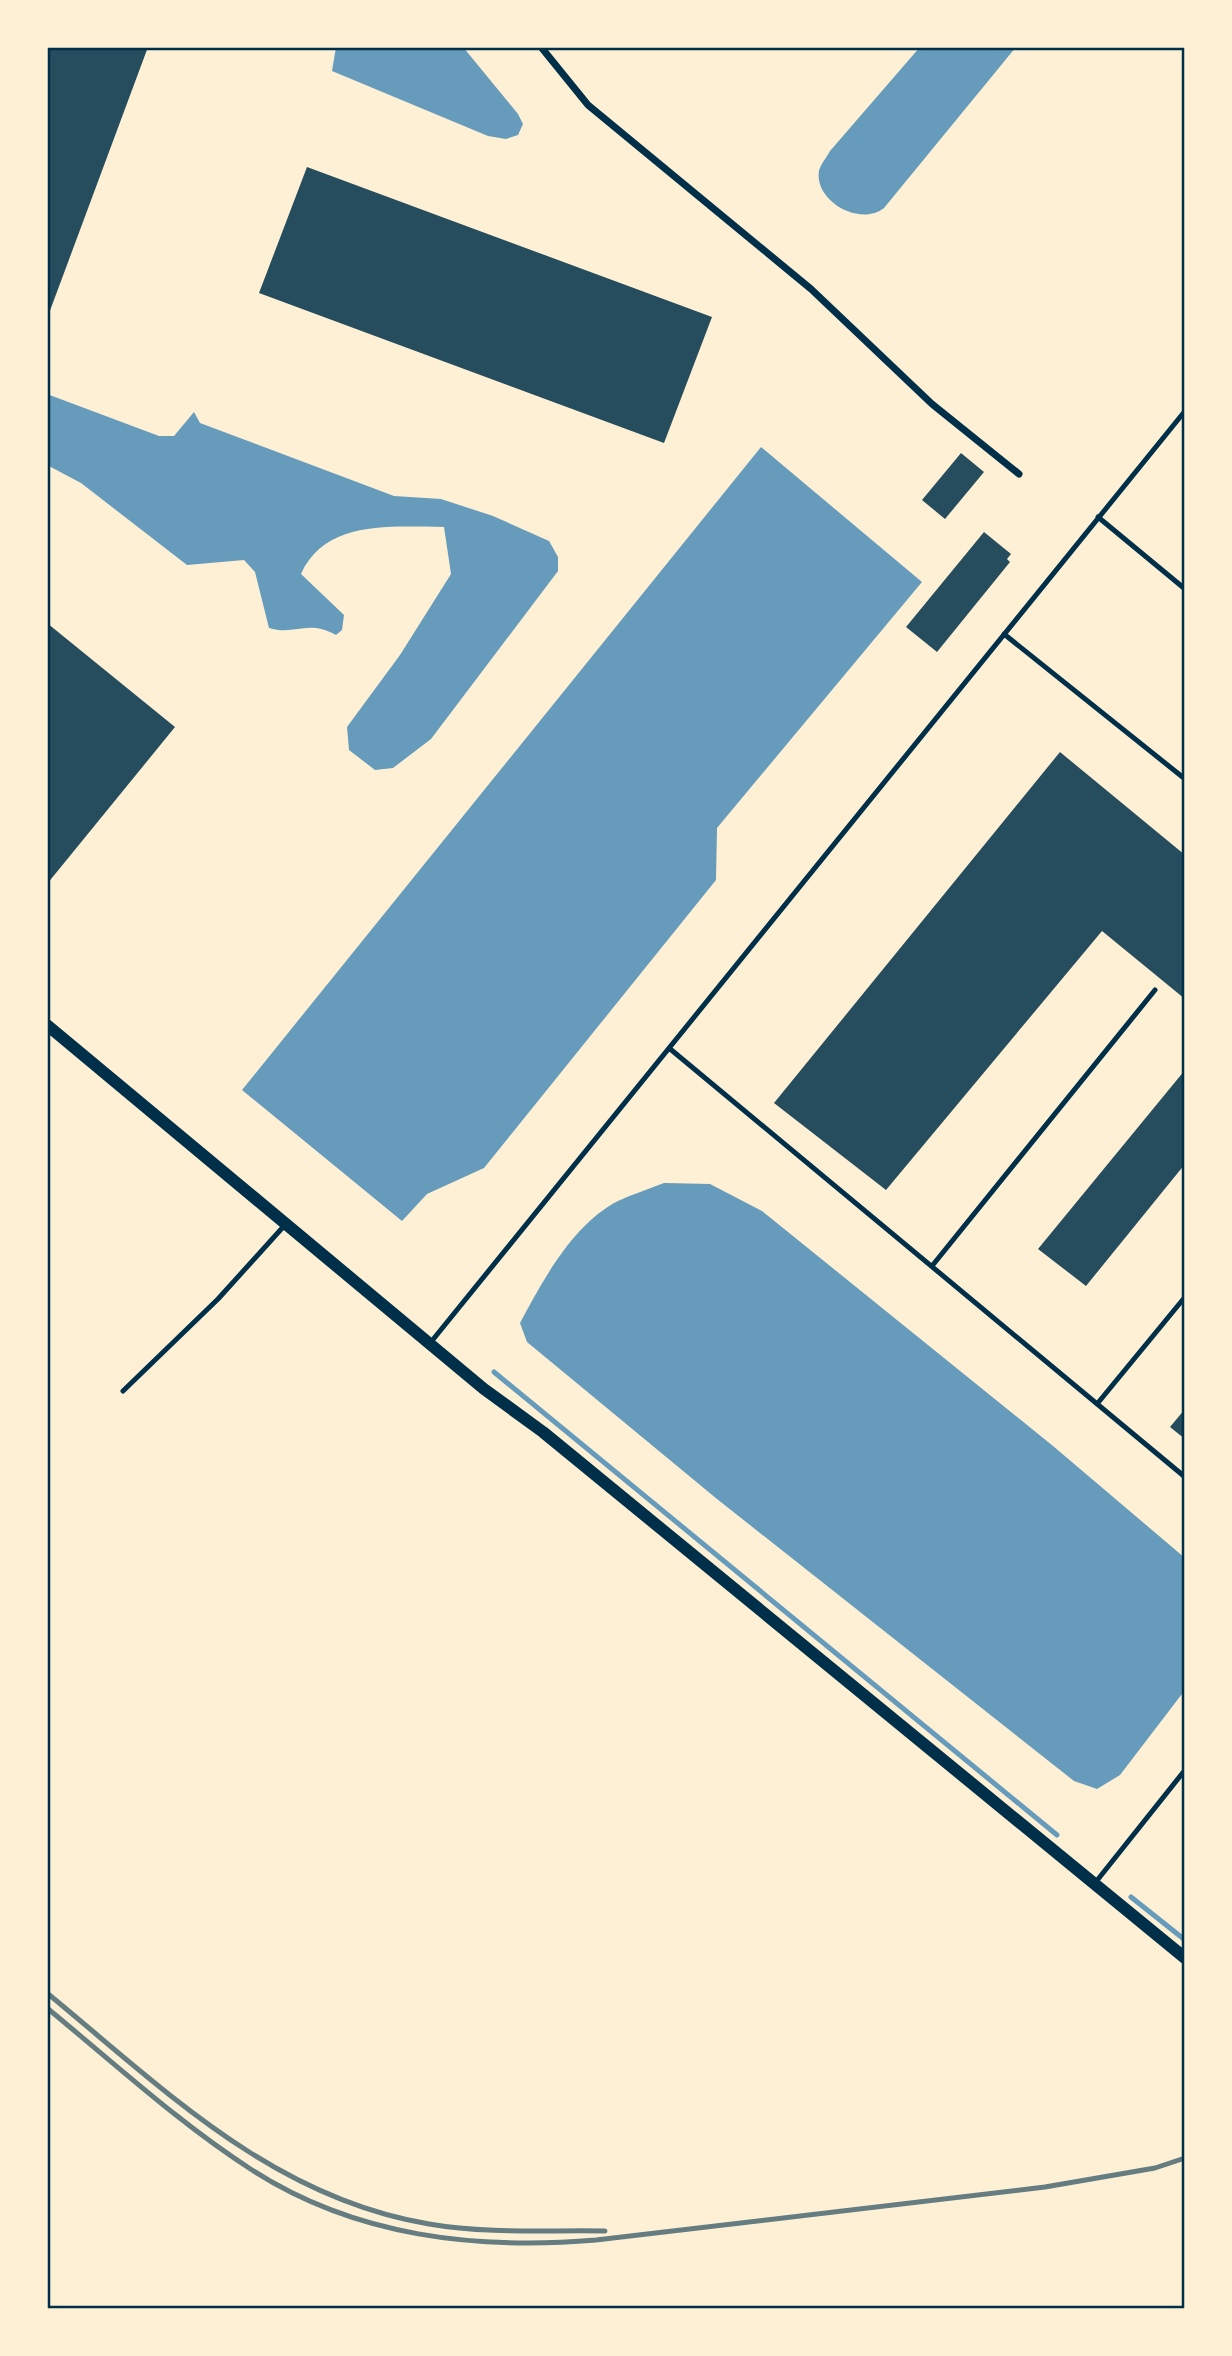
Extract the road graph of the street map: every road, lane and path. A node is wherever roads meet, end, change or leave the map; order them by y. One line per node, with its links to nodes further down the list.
1 (541, 47): 3 (street)
2 (1185, 411): 4 (lane)
3 (1019, 474)
4 (1098, 517): 5 (lane); 6 (lane)
5 (1185, 589)
6 (1004, 634): 7 (lane); 10 (lane)
7 (1185, 779)
8 (1155, 990): 12 (lane)
9 (47, 1025): 11 (street)
10 (669, 1048): 12 (lane); 14 (lane)
11 (286, 1223): 14 (street); 15 (lane)
12 (932, 1266): 16 (lane)
13 (1185, 1297): 16 (lane)
14 (431, 1342): 19 (street)
15 (123, 1391)
16 (1097, 1404): 17 (lane)
17 (1185, 1478)
18 (1185, 1770): 19 (lane)
19 (1095, 1883): 20 (street)
20 (1185, 1958)

